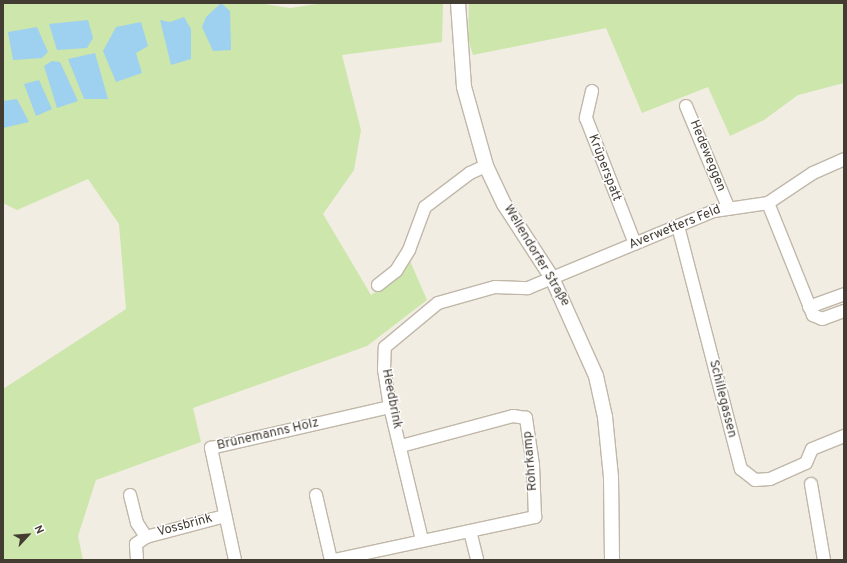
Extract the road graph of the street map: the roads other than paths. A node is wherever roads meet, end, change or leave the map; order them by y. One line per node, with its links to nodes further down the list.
1 (458, 3): 5 (street, Wellendorfer Straße)
2 (592, 91): 9 (street, Krüperspatt)
3 (686, 106): 7 (street, Hedeweggen)
4 (844, 159): 6 (street)
5 (486, 166): 10 (street, Wellendorfer Straße); 11 (street)
6 (768, 203): 7 (street, Averwetters Feld); 13 (street)
7 (728, 207): 8 (street, Averwetters Feld)
8 (678, 226): 9 (street, Averwetters Feld); 16 (street, Schillegassen)
9 (635, 244): 10 (street, Averwetters Feld)
10 (552, 278): 15 (street, Heedbrink); 31 (street, Wellendorfer Straße)
11 (378, 285)
12 (844, 294): 13 (street)
13 (810, 306): 14 (street)
14 (844, 311)
15 (390, 407): 17 (street, Heedbrink); 21 (street, Brünemanns Holz)
16 (844, 436)
17 (401, 446): 22 (street, Rohrkamp); 24 (street, Heedbrink)
18 (811, 484): 32 (street)
19 (316, 494): 28 (street)
20 (130, 495): 23 (street, Vossbrink)
21 (225, 516): 23 (street, Vossbrink); 27 (street, Brünemanns Holz)
22 (470, 531): 24 (street, Rohrkamp); 30 (street)
23 (146, 537): 26 (street, Vossbrink)
24 (422, 540): 25 (street)
25 (364, 557): 29 (street)
26 (137, 560)
27 (235, 560)
28 (330, 560)
29 (334, 560)
30 (477, 560)
31 (612, 560)
32 (824, 560)

